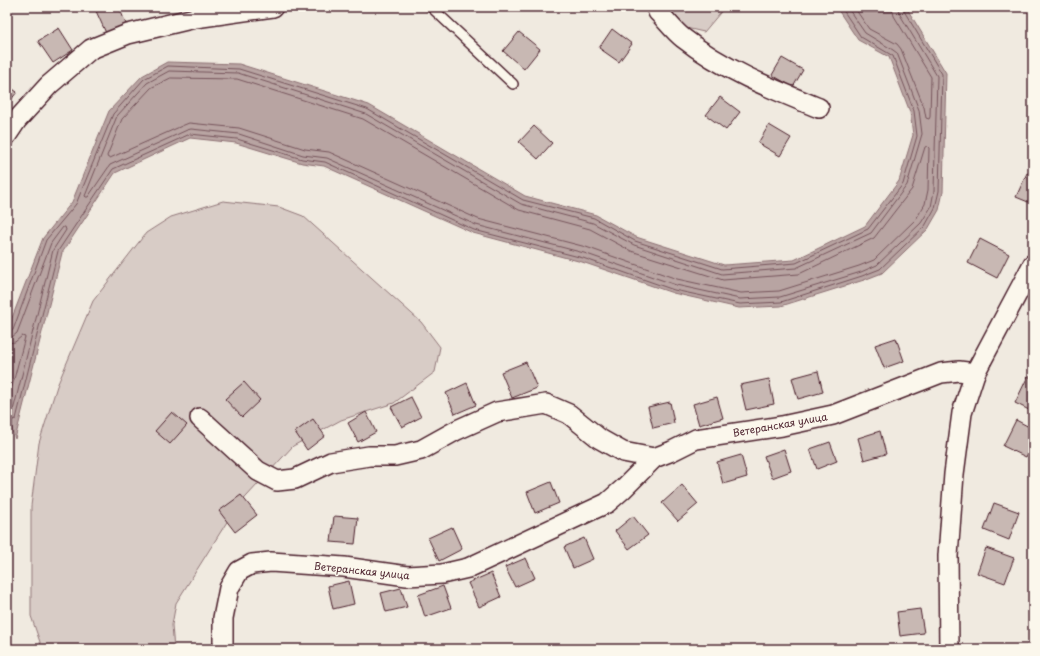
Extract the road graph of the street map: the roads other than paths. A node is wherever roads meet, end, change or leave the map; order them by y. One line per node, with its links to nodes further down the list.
1 (273, 7): 6 (street)
2 (431, 7): 4 (lane)
3 (656, 7): 5 (street)
4 (513, 84)
5 (819, 108)
6 (7, 135)
7 (1033, 264): 8 (street)
8 (974, 373): 10 (street, Ветеранская улица); 12 (street)
9 (200, 418): 10 (street)
10 (654, 458): 11 (street, Ветеранская улица)
11 (223, 649)
12 (949, 649)

